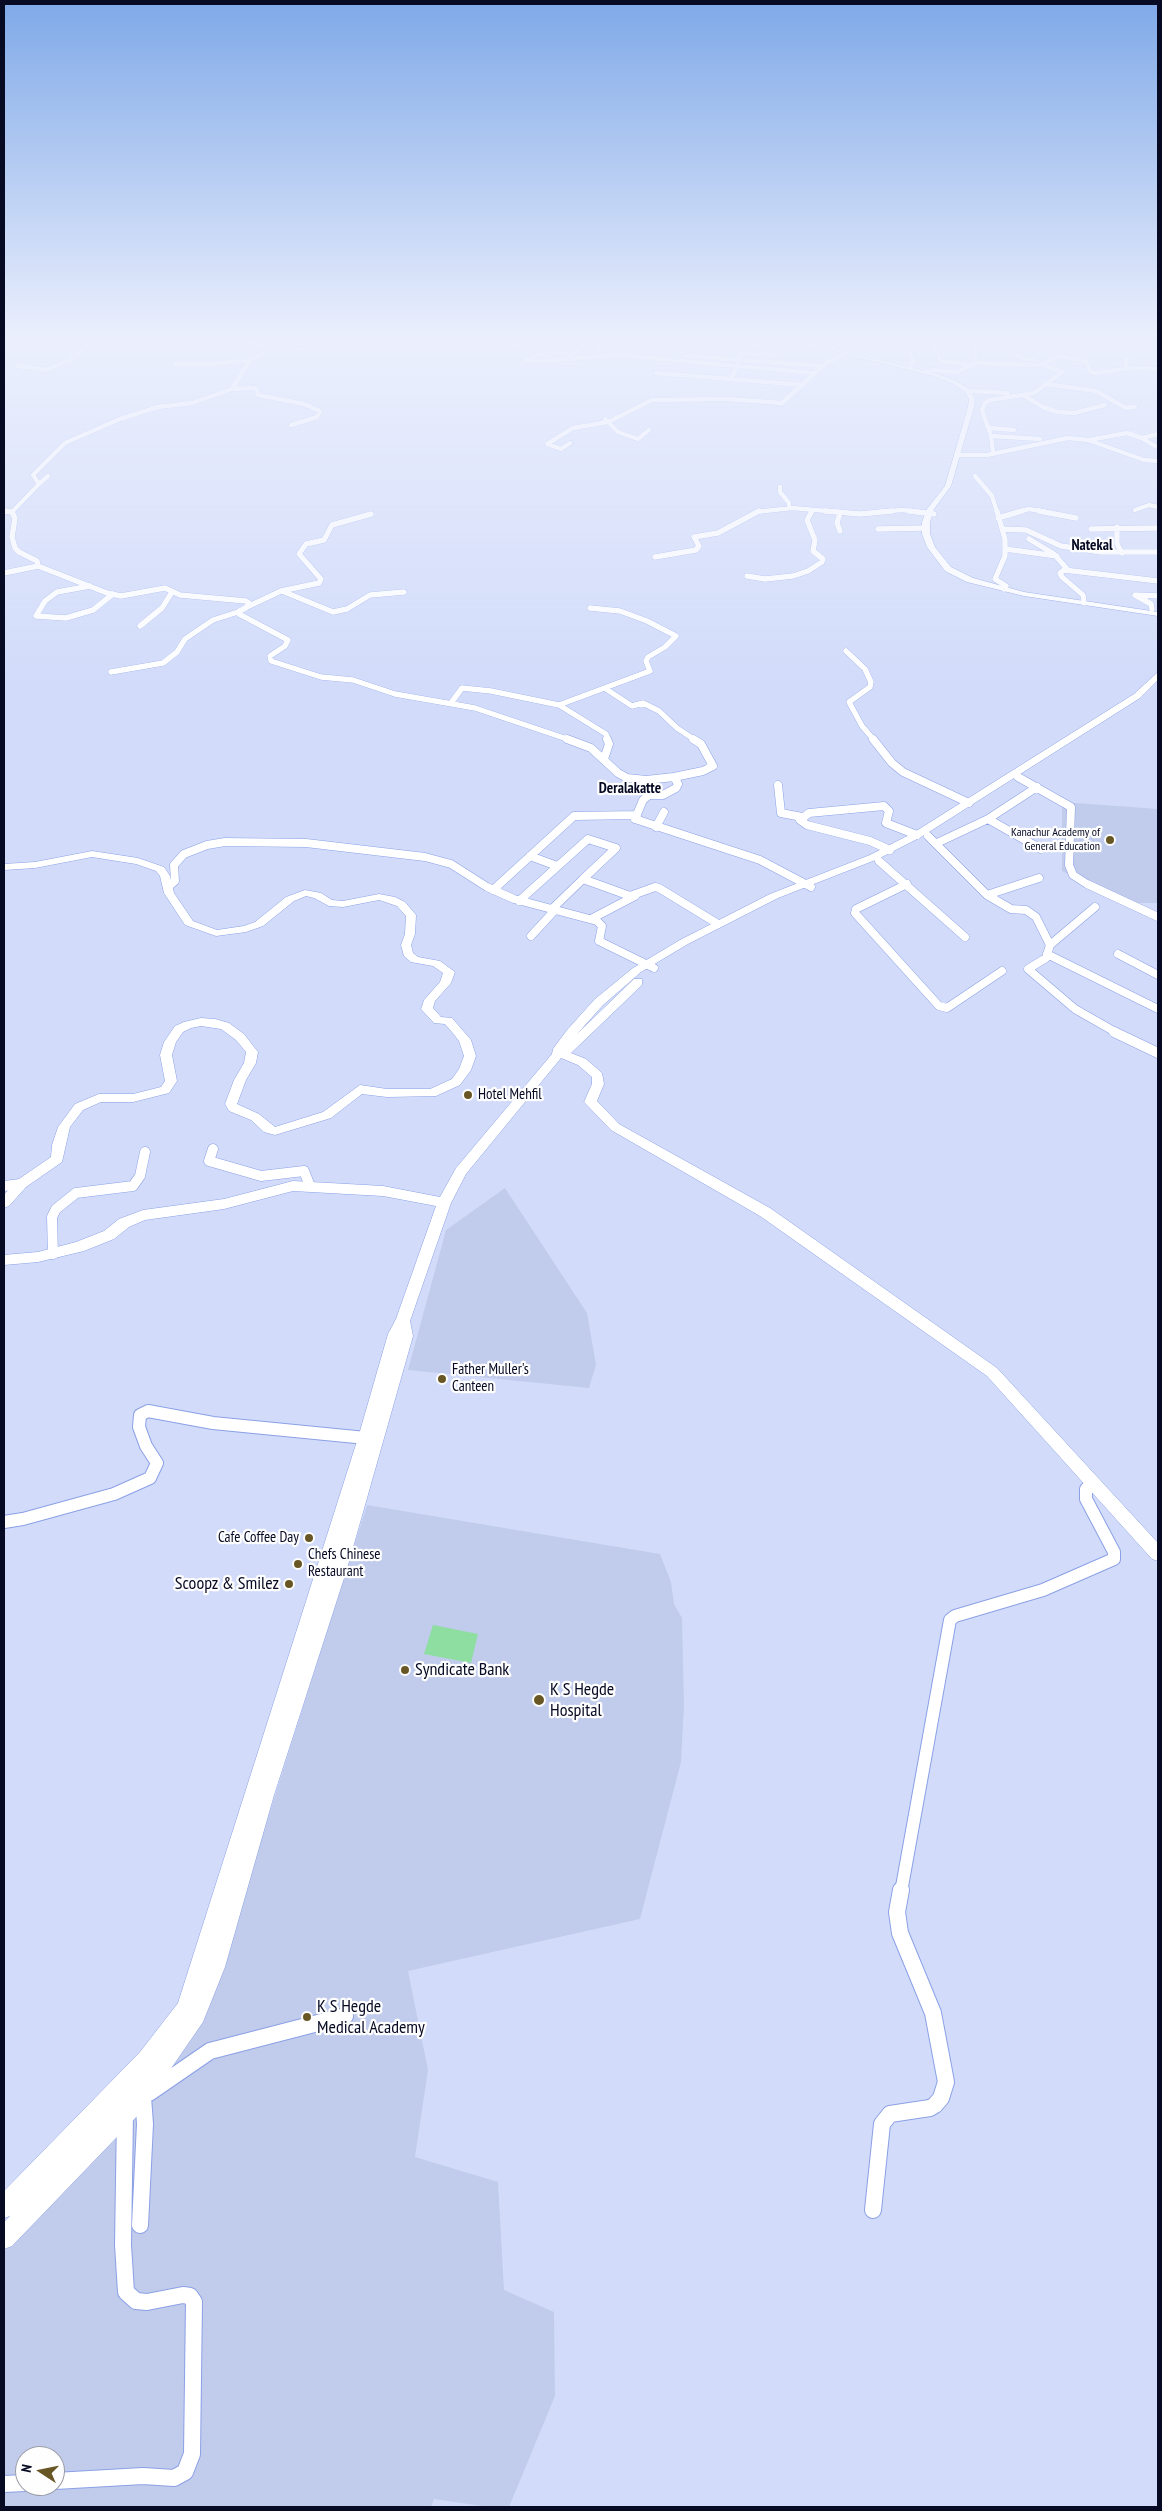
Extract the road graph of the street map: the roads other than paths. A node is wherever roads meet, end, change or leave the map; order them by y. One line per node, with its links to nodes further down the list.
1 (58, 451): 11 (street)
2 (960, 451): 7 (main road)
3 (960, 451): 7 (main road)
4 (997, 451): 6 (street)
5 (1119, 451): 8 (street)
6 (993, 452): 7 (street)
7 (959, 455): 21 (main road)
8 (1158, 461)
9 (48, 476): 11 (street)
10 (976, 476): 22 (street)
11 (39, 484): 18 (street)
12 (780, 487): 14 (street)
13 (1158, 506): 16 (street)
14 (792, 508): 15 (street); 36 (street)
15 (812, 510): 19 (street); 40 (street)
16 (1134, 510)
17 (4, 511): 18 (street)
18 (12, 512): 37 (street)
19 (840, 513): 21 (street); 30 (street)
20 (371, 514): 44 (street)
21 (931, 514): 25 (main road); 43 (main road)
22 (998, 518): 23 (street); 28 (street)
23 (1076, 518)
24 (1118, 527): 26 (street); 29 (street); 34 (street)
25 (925, 528): 27 (street); 43 (main road)
26 (1158, 528)
27 (878, 529)
28 (1002, 529): 32 (street); 34 (street)
29 (1091, 529)
30 (840, 531)
31 (1029, 539): 35 (street)
32 (1005, 549): 35 (street); 43 (street)
33 (1158, 552): 34 (street)
34 (1122, 553)
35 (1057, 556): 38 (street)
36 (655, 557)
37 (38, 566): 39 (street); 42 (street)
38 (1068, 570): 41 (street); 49 (street)
39 (4, 573)
40 (747, 576)
41 (1158, 581)
42 (91, 586): 47 (street); 47 (street)
43 (1005, 588): 49 (main road)
44 (281, 591): 46 (street); 50 (street)
45 (172, 592): 47 (street); 50 (street); 54 (street)
46 (404, 592)
47 (113, 594)
48 (1158, 596): 52 (street)
49 (1084, 602): 52 (main road)
50 (247, 607): 53 (street)
51 (590, 608): 59 (street)
52 (1156, 611)
53 (238, 612): 56 (street); 60 (street)
54 (140, 626)
55 (846, 651): 69 (street)
56 (111, 672)
57 (1158, 675): 62 (main road)
58 (1158, 685): 62 (main road)
59 (606, 689): 61 (street); 64 (street)
60 (451, 703): 61 (street); 63 (street)
61 (559, 705): 63 (street)
62 (1056, 751): 65 (main road); 66 (main road)
63 (604, 759): 64 (street)
64 (674, 777): 71 (street)
65 (1018, 778): 66 (main road); 68 (street)
66 (1004, 783): 69 (main road); 74 (main road)
67 (778, 785): 72 (street)
68 (1037, 787): 73 (street); 96 (street)
69 (969, 803): 74 (main road)
70 (664, 812): 75 (street)
71 (637, 815): 75 (street); 81 (street)
72 (802, 816): 76 (street); 80 (street)
73 (988, 819): 78 (street); 79 (street)
74 (938, 826): 76 (main road); 77 (main road)
75 (656, 827): 88 (street)
76 (917, 836): 80 (main road)
77 (928, 836): 78 (street); 82 (main road)
78 (937, 843): 91 (street)
79 (1042, 848)
80 (890, 850): 88 (main road)
81 (530, 856): 83 (street); 90 (street)
82 (879, 861): 87 (street); 88 (main road)
83 (557, 866): 86 (street); 93 (street)
84 (4, 867): 89 (main road)
85 (1038, 878): 91 (street)
86 (583, 879): 92 (street); 95 (street)
87 (907, 884): 100 (street); 104 (street)
88 (808, 885): 98 (main road); 103 (main road)
89 (168, 887): 90 (street); 111 (main road)
90 (493, 890): 93 (street)
91 (986, 895): 101 (street)
92 (636, 896): 97 (street); 98 (street)
93 (520, 901): 95 (street)
94 (1094, 907): 101 (street)
95 (554, 910): 97 (street); 99 (street)
96 (1158, 917)
97 (591, 918): 103 (street)
98 (718, 924): 103 (main road)
99 (532, 936)
100 (965, 937)
101 (1048, 950): 106 (street); 107 (street)
102 (1118, 954): 105 (street)
103 (650, 966): 108 (main road)
104 (1002, 971)
105 (1158, 975)
106 (1158, 1009)
107 (1158, 1053)
108 (558, 1054): 115 (main road); 120 (main road)
109 (213, 1149): 113 (street)
110 (145, 1152): 116 (street)
111 (21, 1184): 112 (street); 114 (main road)
112 (4, 1186)
113 (310, 1186): 115 (main road); 116 (main road)
114 (4, 1203)
115 (444, 1203): 118 (main road)
116 (53, 1254): 117 (main road)
117 (4, 1260)
118 (403, 1321): 119 (main road); 123 (main road)
119 (366, 1438): 121 (street); 123 (main road)
120 (1092, 1483): 122 (main road); 129 (street)
121 (4, 1522)
122 (1158, 1554)
123 (293, 1692): 125 (main road); 128 (main road)
124 (345, 2016): 125 (street)
125 (133, 2104): 126 (street); 127 (street); 131 (main road)
126 (143, 2162): 127 (street); 130 (street)
127 (125, 2164): 132 (street)
128 (4, 2207)
129 (873, 2210)
130 (140, 2225)
131 (4, 2238)
132 (65, 2480)

